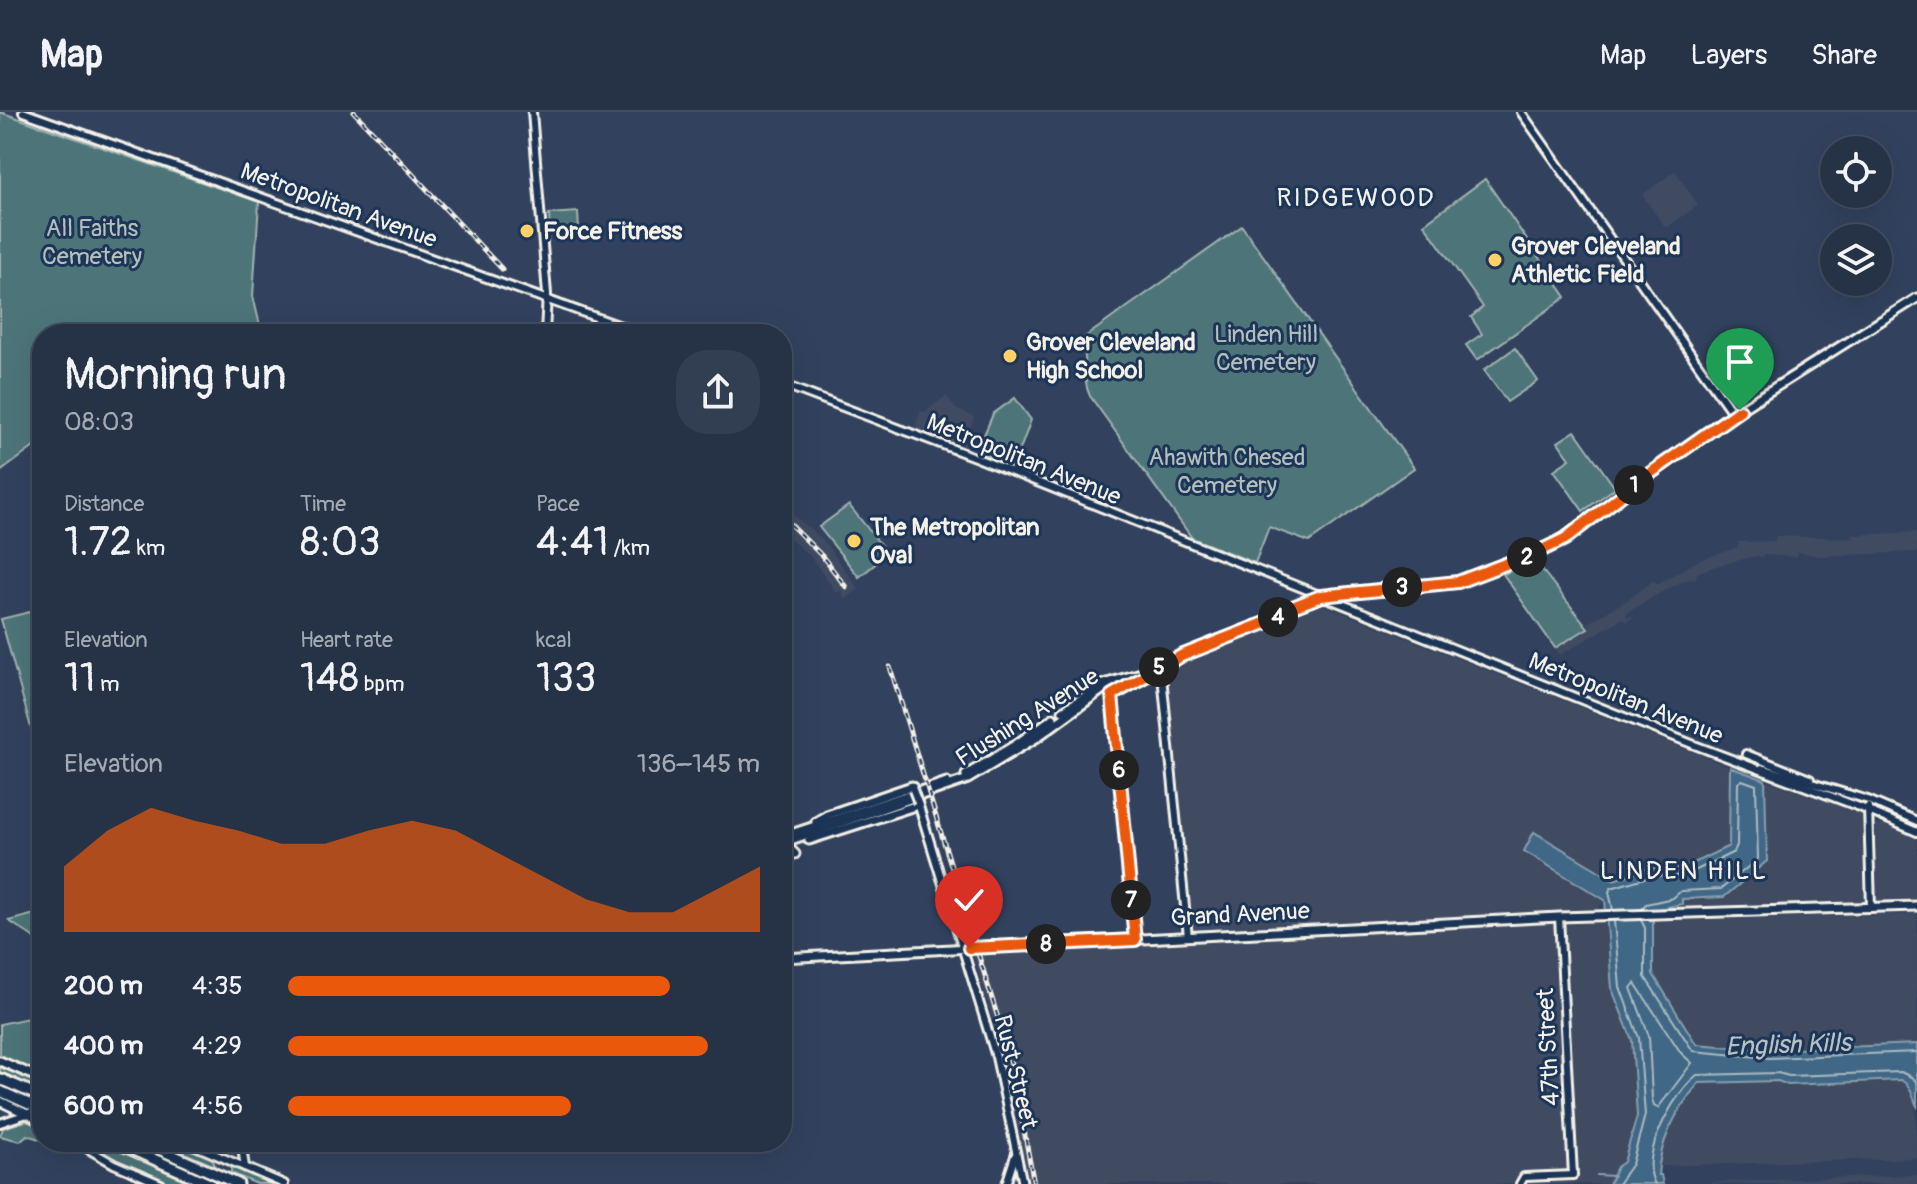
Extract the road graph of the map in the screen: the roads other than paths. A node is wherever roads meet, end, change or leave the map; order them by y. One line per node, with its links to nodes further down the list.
1 (23, 112): 5 (main road, Metropolitan Avenue)
2 (532, 112): 5 (main road)
3 (1521, 112): 9 (main road)
4 (1917, 298): 9 (main road, Flushing Avenue)
5 (547, 300): 6 (main road); 7 (main road, Metropolitan Avenue)
6 (546, 324)
7 (615, 324)
8 (792, 388): 10 (main road, Metropolitan Avenue)
9 (1733, 414): 10 (main road, Flushing Avenue)
10 (1321, 596): 11 (main road, Flushing Avenue); 15 (main road, Metropolitan Avenue)
11 (1158, 668): 12 (main road, Flushing Avenue); 22 (main road, Flushing Avenue); 32 (main road)
12 (1141, 679): 13 (main road); 26 (main road, Flushing Avenue)
13 (1112, 695): 33 (main road)
14 (1746, 754): 16 (main road)
15 (1743, 764): 16 (main road, Metropolitan Avenue); 20 (main road, Metropolitan Avenue)
16 (1820, 785): 18 (main road, Metropolitan Avenue)
17 (913, 788): 19 (main road, Rust Street, bridge); 22 (main road)
18 (1868, 800): 20 (main road); 21 (main road, Metropolitan Avenue)
19 (918, 804): 26 (main road); 34 (main road, Rust Street)
20 (1868, 810): 23 (main road, Metropolitan Avenue); 30 (main road)
21 (1917, 821)
22 (804, 829): 24 (main road, Flushing Avenue)
23 (1917, 832)
24 (792, 835)
25 (792, 839): 26 (main road, Flushing Avenue)
26 (799, 839)
27 (792, 850): 28 (main road)
28 (795, 854)
29 (1917, 906): 30 (main road, Grand Avenue)
30 (1871, 908): 31 (main road, Grand Avenue)
31 (1559, 917): 32 (main road, Grand Avenue); 54 (main road, 47th Street)
32 (1188, 937): 33 (main road, Grand Avenue)
33 (1135, 940): 34 (main road, Grand Avenue)
34 (964, 949): 35 (main road, Grand Avenue); 50 (main road, Rust Street)
35 (792, 958)
36 (0, 1061): 37 (main road)
37 (32, 1075)
38 (0, 1079): 40 (highway)
39 (0, 1091): 42 (highway)
40 (32, 1093)
41 (0, 1101): 43 (main road)
42 (32, 1109)
43 (32, 1110)
44 (32, 1112): 45 (main road)
45 (0, 1123)
46 (93, 1152): 55 (main road)
47 (138, 1152): 56 (highway)
48 (166, 1152): 57 (highway)
49 (210, 1152): 53 (main road)
50 (1016, 1153): 52 (main road, Rust Street); 59 (main road)
51 (243, 1154): 53 (main road)
52 (1019, 1166): 59 (main road); 60 (main road, Rust Street)
53 (245, 1167): 58 (main road)
54 (1522, 1180)
55 (161, 1184)
56 (210, 1184)
57 (238, 1184)
58 (284, 1184)
59 (1007, 1184)
60 (1023, 1184)

